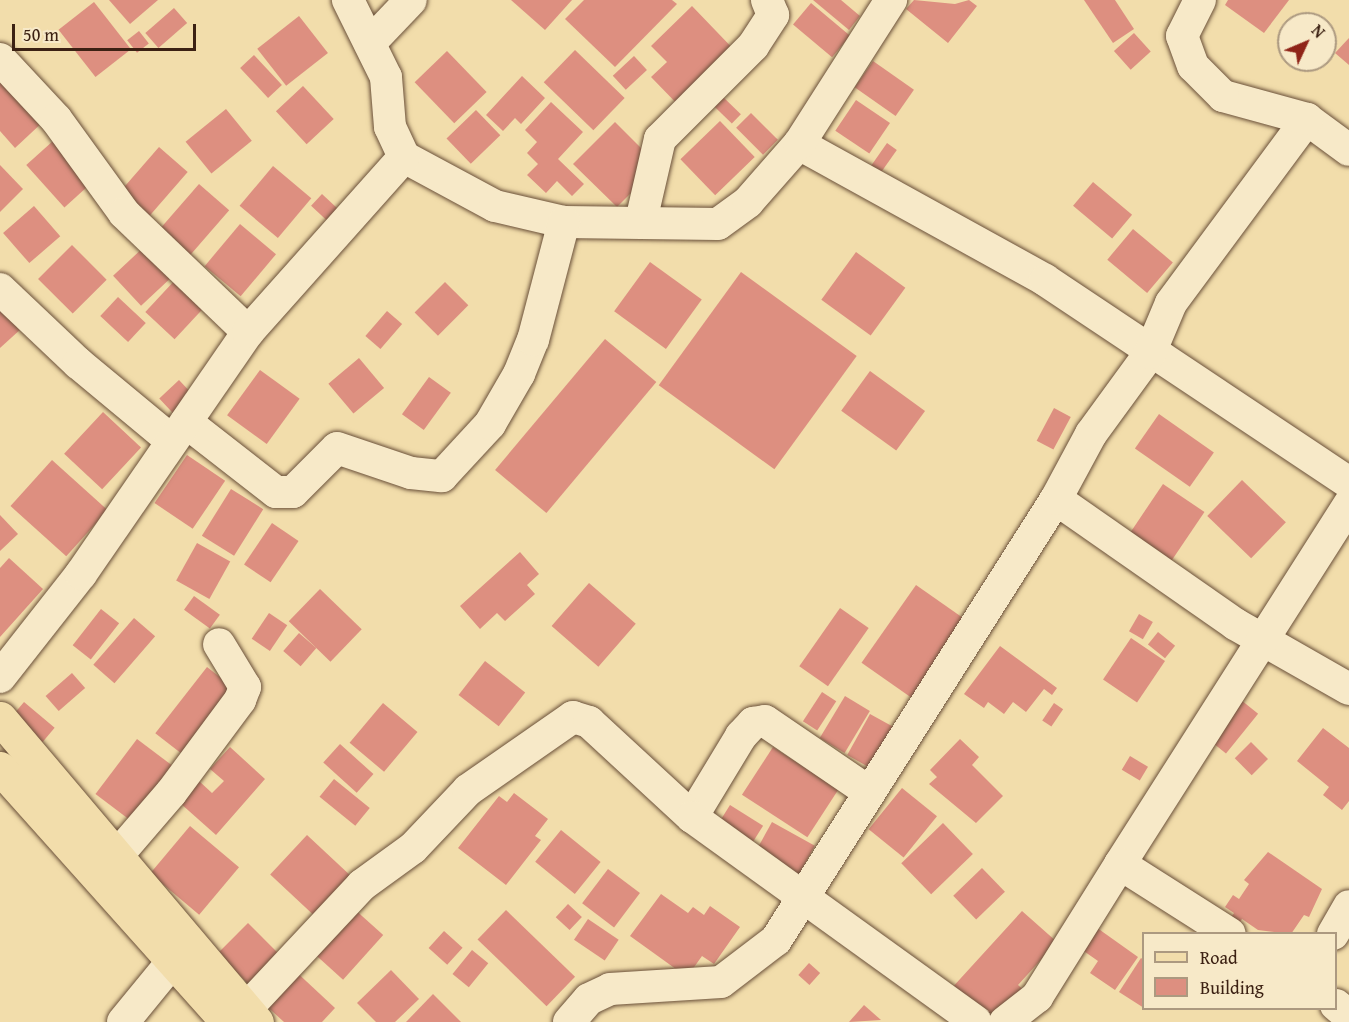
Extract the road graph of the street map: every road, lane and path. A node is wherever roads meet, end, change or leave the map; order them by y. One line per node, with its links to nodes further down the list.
1 (348, 0): 6 (street)
2 (411, 0): 6 (street)
3 (767, 0): 12 (street)
4 (891, 0): 9 (street)
5 (1200, 0): 8 (street)
6 (370, 43): 11 (street)
7 (0, 59): 15 (street)
8 (1308, 119): 10 (street); 16 (street)
9 (798, 144): 12 (street); 16 (street)
10 (1349, 150)
11 (404, 157): 13 (street); 15 (street)
12 (641, 221): 13 (street)
13 (564, 222): 17 (street)
14 (0, 289): 17 (street)
15 (248, 332): 17 (street)
16 (1149, 354): 18 (street); 19 (street)
17 (179, 431): 23 (street)
18 (1349, 483)
19 (1056, 499): 21 (street); 27 (street)
20 (1349, 504): 21 (street)
21 (1260, 639): 24 (street); 30 (street)
22 (219, 644): 29 (street)
23 (0, 676)
24 (1349, 689)
25 (0, 718): 29 (main road)
26 (0, 768): 35 (main road)
27 (868, 792): 28 (street); 31 (street)
28 (692, 817): 31 (street); 38 (street)
29 (115, 858): 38 (main road)
30 (1120, 864): 33 (street); 42 (street)
31 (804, 897): 40 (street); 41 (street)
32 (1349, 906): 34 (street)
33 (1228, 932)
34 (1334, 932)
35 (174, 961): 38 (main road); 39 (street)
36 (1337, 1007): 37 (street)
37 (1349, 1016)
38 (243, 1018)
39 (123, 1022)
40 (569, 1022)
41 (976, 1022)
42 (1005, 1022)

